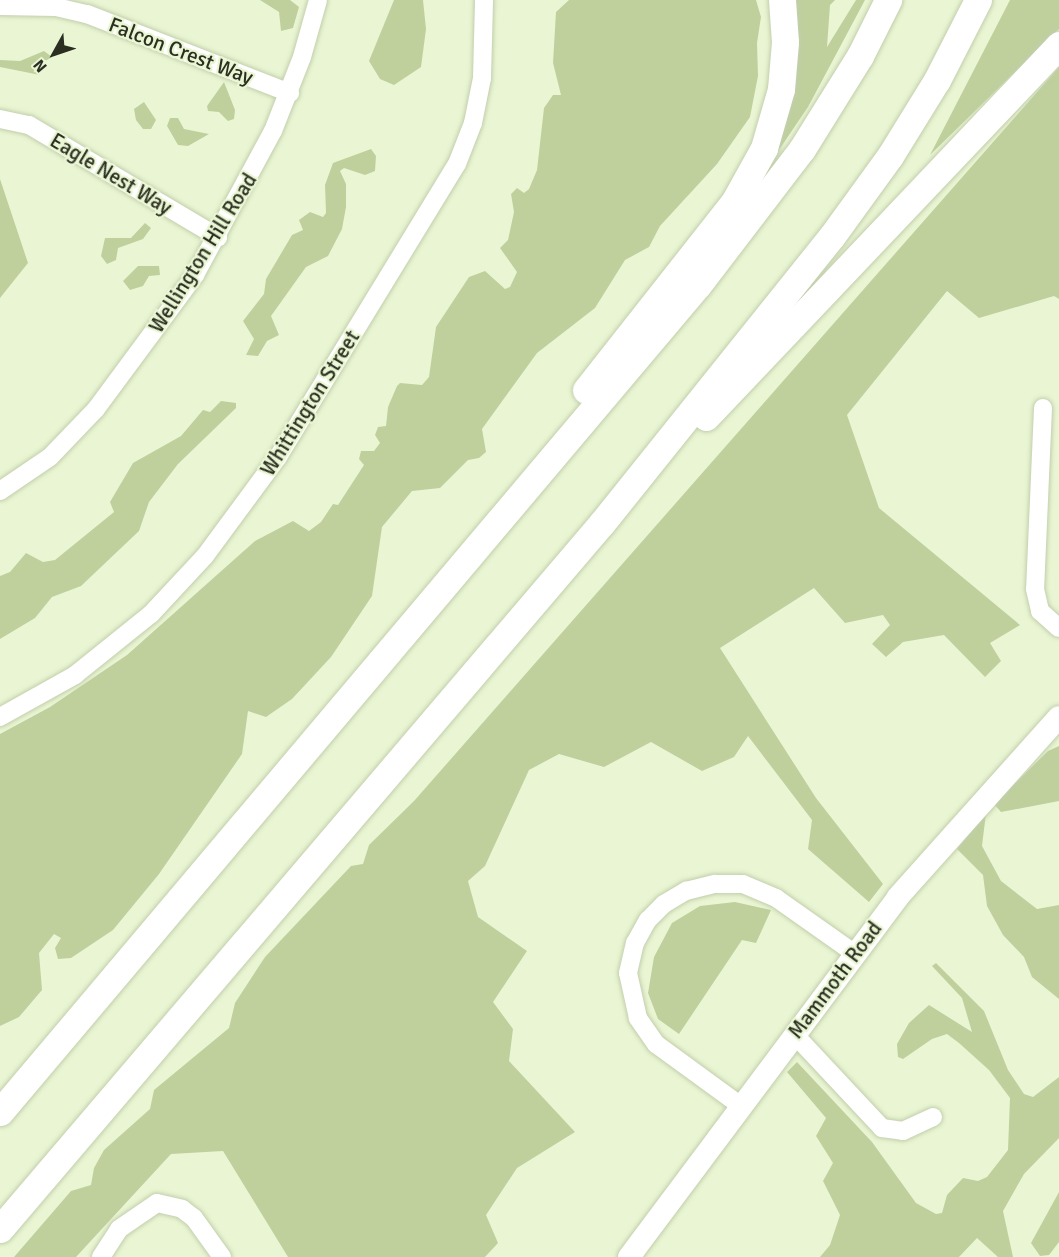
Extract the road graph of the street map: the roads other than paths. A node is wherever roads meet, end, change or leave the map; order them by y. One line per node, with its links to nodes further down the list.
1 (318, 0): 8 (street, Wellington Hill Road)
2 (483, 0): 16 (street, Whittington Street)
3 (782, 0): 13 (highway)
4 (888, 0): 13 (highway)
5 (978, 0): 14 (highway)
6 (0, 6): 8 (street, Falcon Crest Way)
7 (1059, 45): 14 (highway)
8 (290, 93): 10 (street, Wellington Hill Road)
9 (0, 119): 10 (street, Eagle Nest Way)
10 (218, 237): 12 (street, Wellington Hill Road)
11 (1043, 408): 15 (street)
12 (0, 491)
13 (507, 509): 21 (highway)
14 (602, 523): 23 (highway)
15 (1059, 628)
16 (0, 717)
17 (1059, 717): 18 (main road, Mammoth Road)
18 (854, 954): 19 (main road, Mammoth Road); 20 (street)
19 (794, 1034): 20 (main road, Mammoth Road); 22 (street)
20 (741, 1106): 26 (main road, Mammoth Road)
21 (0, 1112)
22 (933, 1117)
23 (0, 1229)
24 (101, 1257): 25 (street)
25 (222, 1257)
26 (629, 1257)

